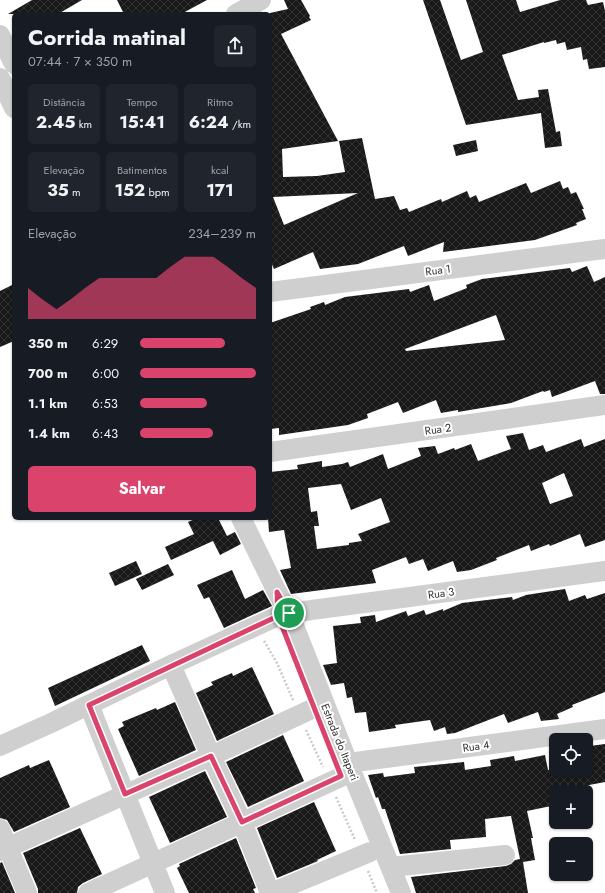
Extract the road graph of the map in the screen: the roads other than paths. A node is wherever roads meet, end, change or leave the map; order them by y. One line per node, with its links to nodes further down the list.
1 (261, 0): 2 (street)
2 (240, 12)
3 (0, 35): 4 (street)
4 (12, 60)
5 (0, 78): 6 (street)
6 (12, 104)
7 (605, 249): 8 (street, Rua 1)
8 (272, 292)
9 (605, 405): 10 (street, Rua 2)
10 (272, 452)
11 (242, 520): 13 (street, Estrada do Itaperi)
12 (605, 571): 13 (street, Rua 3)
13 (284, 614): 14 (street, Rua 3); 16 (street, Estrada do Itaperi); 20 (street, Estrada do Itaperi)
14 (172, 665): 15 (street, Rua 3); 19 (street)
15 (89, 705): 18 (street, Rua 3); 21 (street)
16 (307, 712): 19 (street); 20 (street, Estrada do Itaperi)
17 (605, 729): 20 (street, Rua 4)
18 (0, 746)
19 (211, 756): 21 (street); 22 (street)
20 (339, 774): 22 (street, Rua 4); 25 (street, Estrada do Itaperi); 28 (street, Estrada do Itaperi)
21 (125, 794): 24 (street); 27 (street)
22 (242, 822): 27 (street, Rua 4); 32 (street)
23 (0, 829): 24 (street)
24 (4, 849): 29 (street)
25 (366, 854): 32 (street); 33 (street, Estrada do Itaperi)
26 (505, 855): 28 (street)
27 (153, 863): 30 (street, Rua 4); 31 (street)
28 (391, 867): 34 (street, Estrada do Itaperi)
29 (27, 893)
30 (88, 893)
31 (165, 893)
32 (271, 893)
33 (386, 893)
34 (401, 893)

